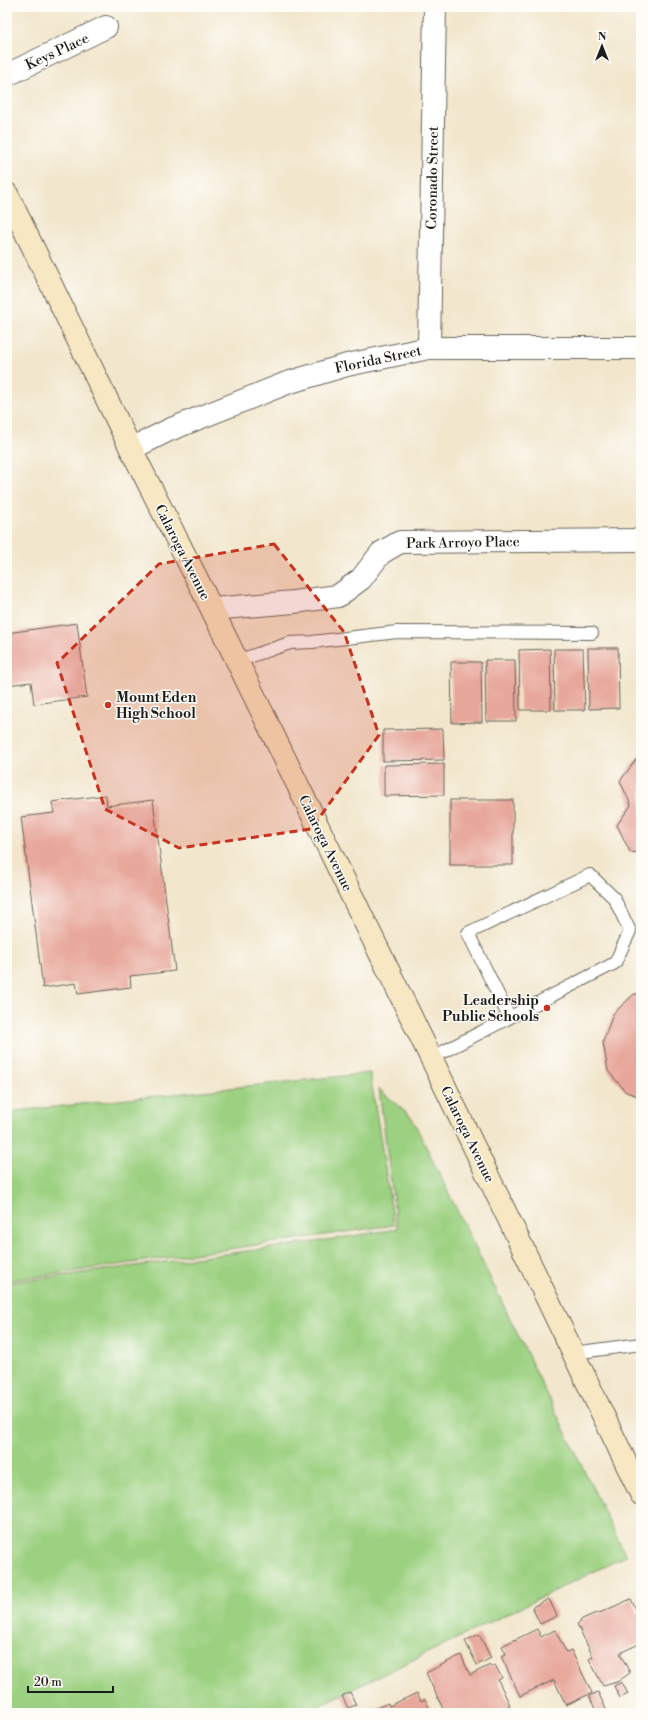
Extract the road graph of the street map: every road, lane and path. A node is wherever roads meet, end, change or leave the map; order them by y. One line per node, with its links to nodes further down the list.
1 (435, 7): 5 (street, Coronado Street)
2 (106, 27): 3 (street, Keys Place)
3 (7, 75)
4 (7, 194): 7 (street, Calaroga Avenue)
5 (429, 348): 6 (street, Florida Street); 7 (street, Florida Street)
6 (641, 348)
7 (131, 449): 9 (street, Calaroga Avenue)
8 (641, 540): 9 (street, Park Arroyo Place)
9 (212, 609): 11 (street, Calaroga Avenue)
10 (592, 633): 11 (lane)
11 (237, 661): 13 (street, Calaroga Avenue)
12 (509, 1017): 12 (lane); 13 (lane)
13 (431, 1058): 15 (street, Calaroga Avenue)
14 (641, 1344): 15 (lane)
15 (573, 1353): 16 (street, Calaroga Avenue)
16 (641, 1494)

